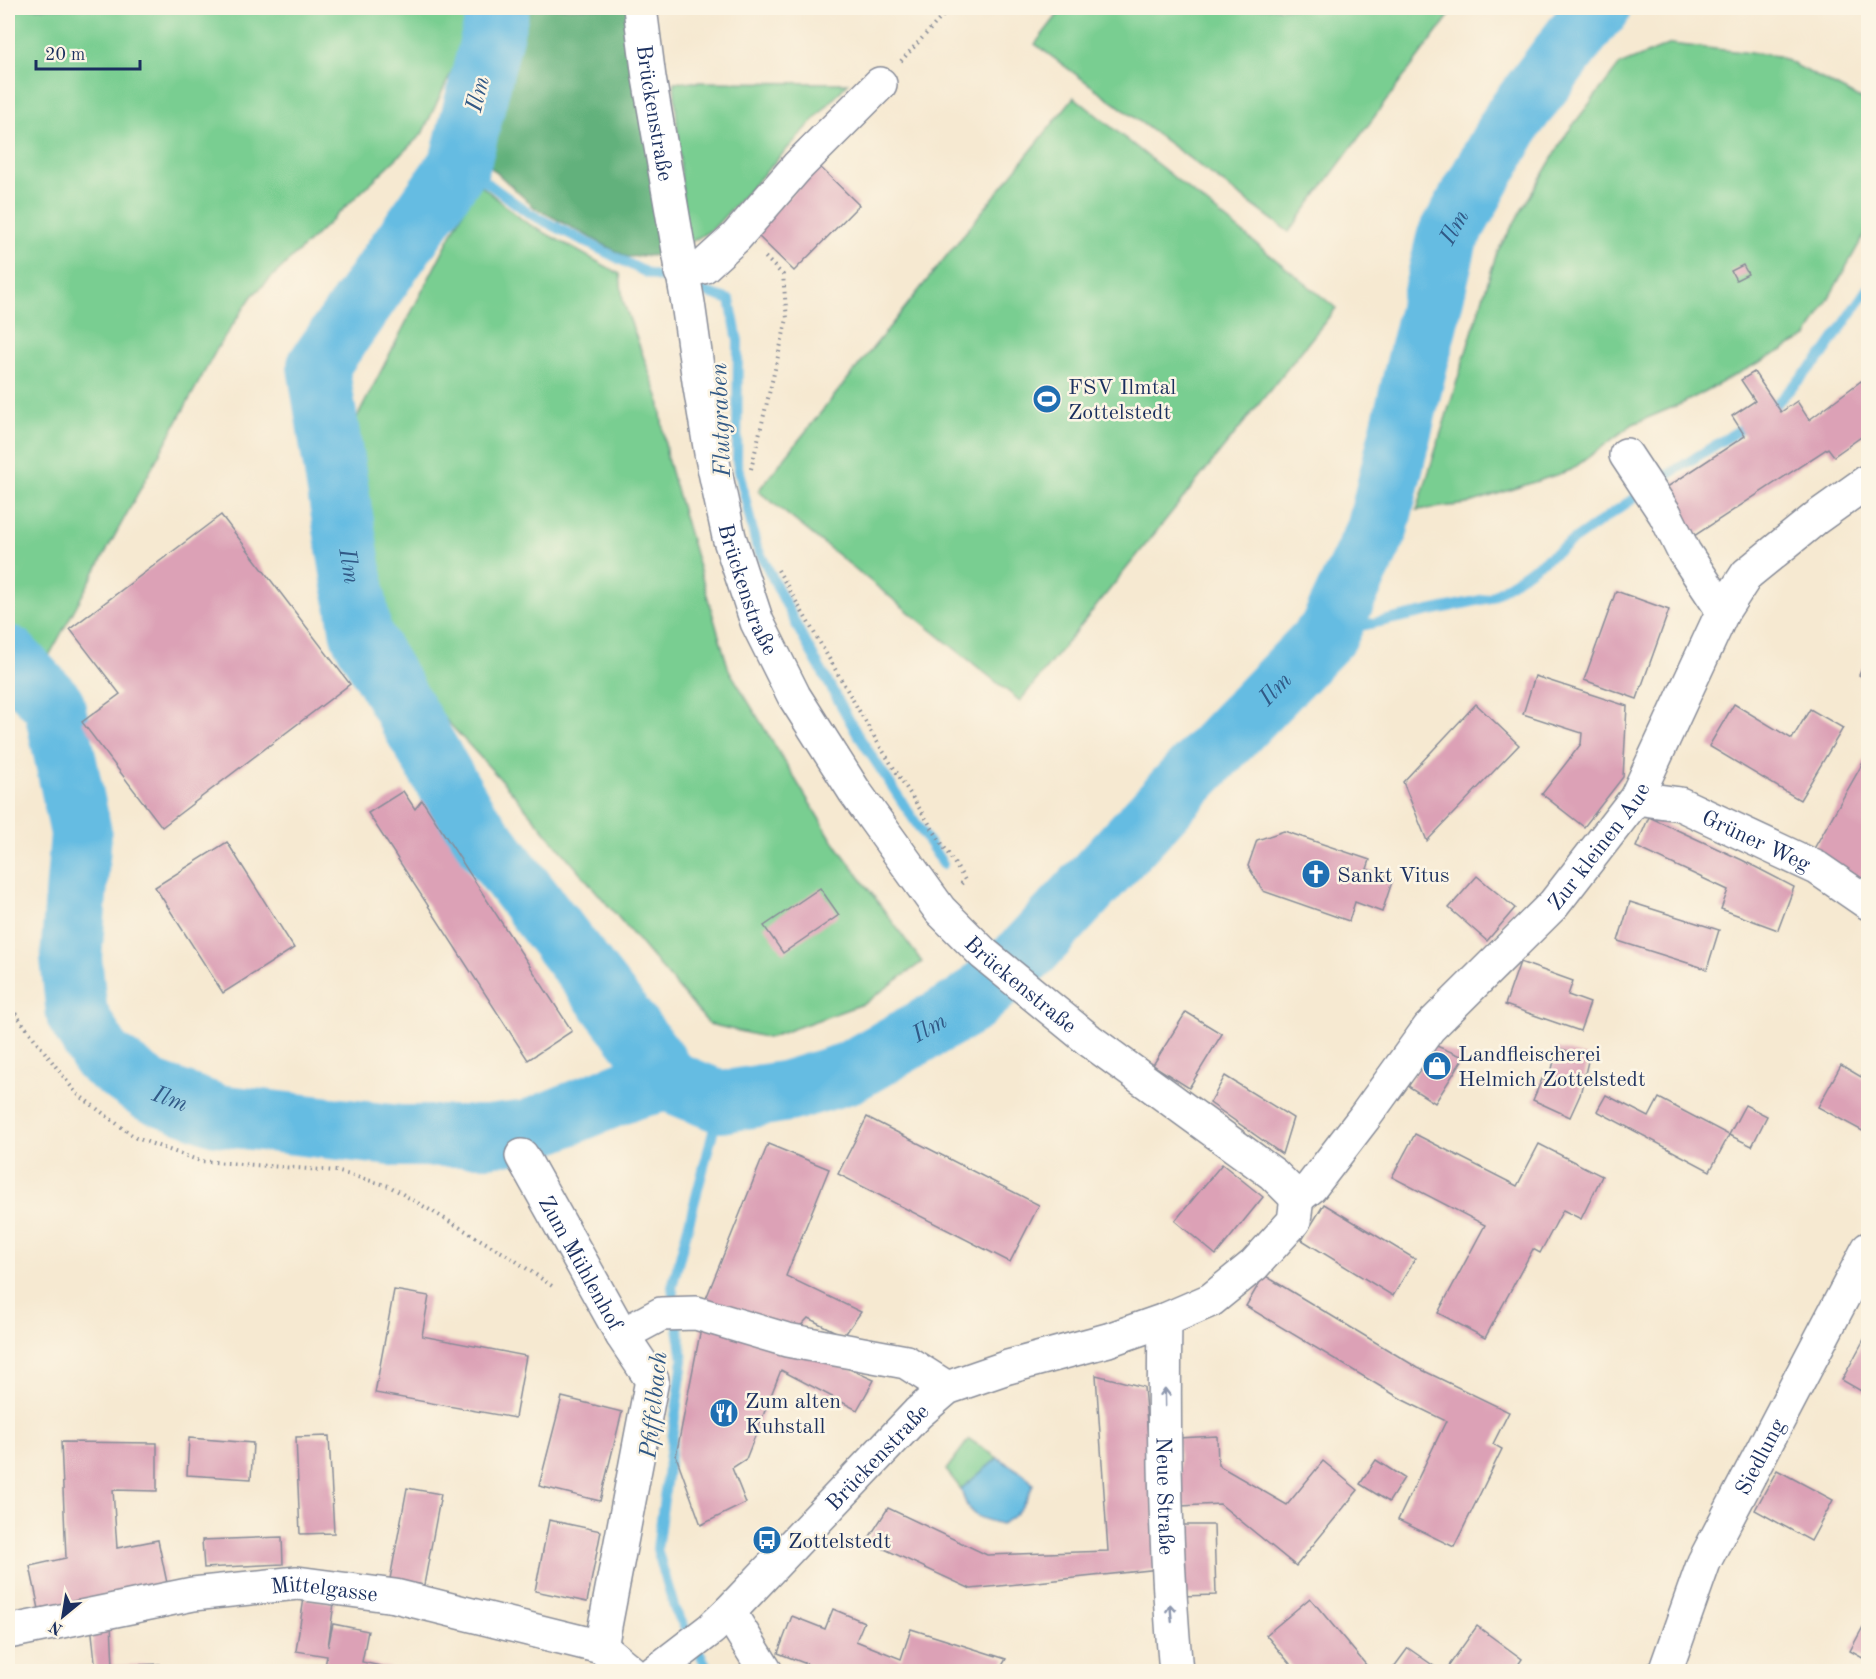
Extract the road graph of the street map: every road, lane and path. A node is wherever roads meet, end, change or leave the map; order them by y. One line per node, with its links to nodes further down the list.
1 (640, 8): 5 (street, Brückenstraße)
2 (950, 8): 3 (path)
3 (880, 84): 4 (street)
4 (736, 237): 5 (street); 7 (path)
5 (685, 287): 13 (street, Brückenstraße)
6 (1626, 455): 10 (street)
7 (749, 476)
8 (1869, 481): 10 (street, Zur kleinen Aue)
9 (777, 568): 13 (path)
10 (1723, 611): 11 (street, Zur kleinen Aue)
11 (1636, 798): 12 (street, Grüner Weg); 16 (street, Zur kleinen Aue)
12 (1869, 903)
13 (940, 910): 16 (street, Brückenstraße)
14 (8, 1004): 18 (path)
15 (522, 1156): 20 (street, Zum Mühlenhof)
16 (1297, 1198): 19 (street, Brückenstraße)
17 (1869, 1249): 29 (street, Siedlung)
18 (564, 1293)
19 (1165, 1320): 21 (street, Brückenstraße); 28 (street, Neue Straße, one-way to 19)
20 (622, 1335): 21 (street); 24 (street, Zum Mühlenhof)
21 (947, 1388): 22 (street, Brückenstraße)
22 (720, 1621): 26 (street, Brückenstraße); 27 (street)
23 (8, 1632): 24 (street, Mittelgasse)
24 (601, 1647): 25 (street, Mittelgasse)
25 (631, 1671)
26 (655, 1671)
27 (766, 1671)
28 (1176, 1671)
29 (1665, 1671)

